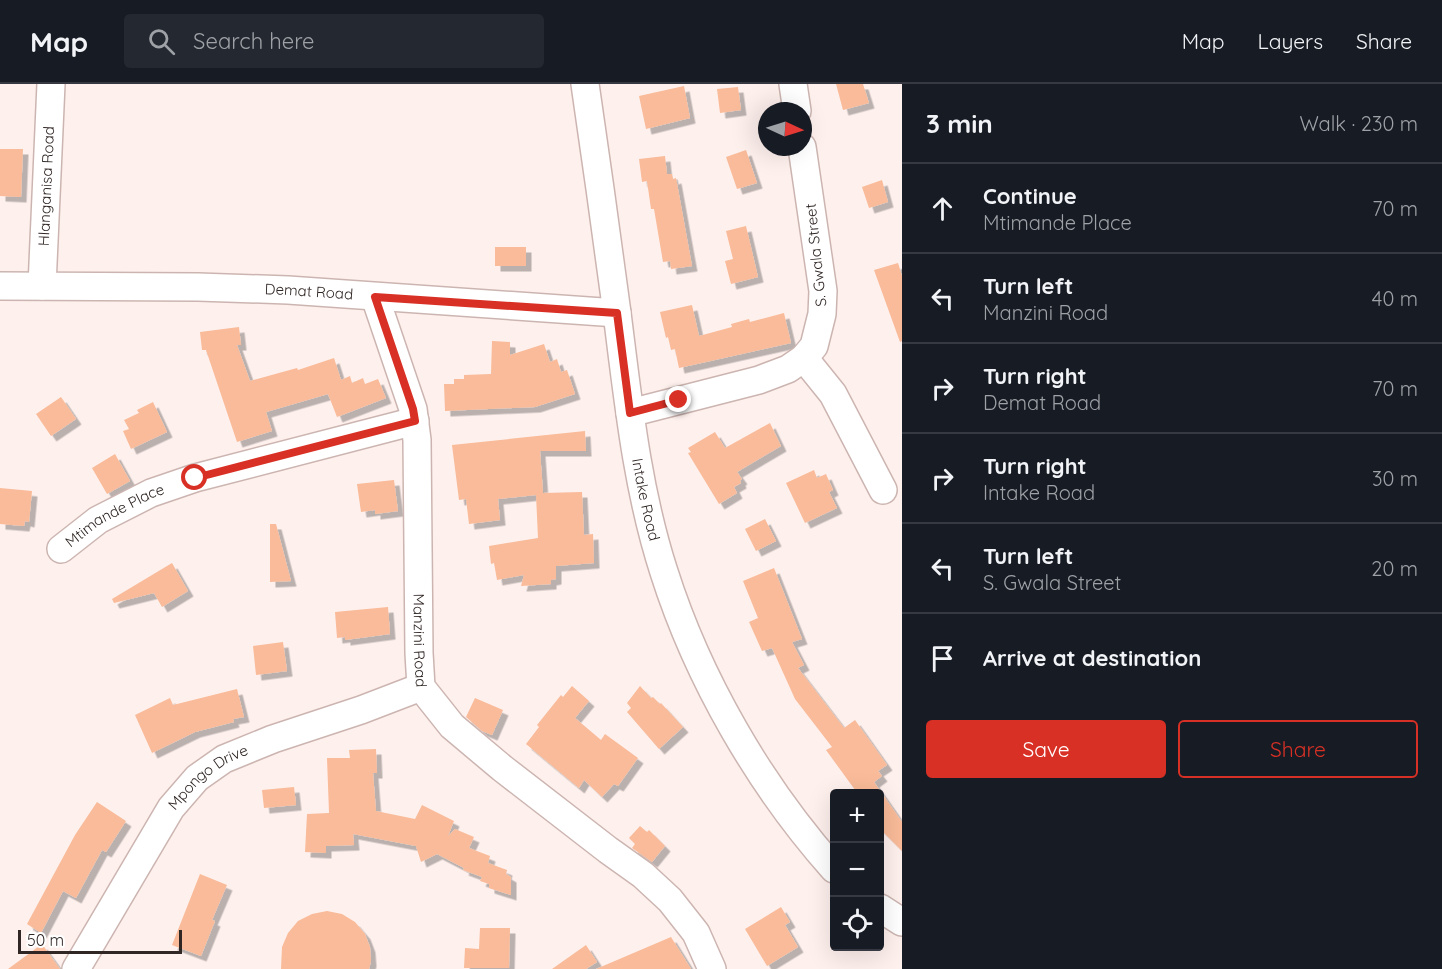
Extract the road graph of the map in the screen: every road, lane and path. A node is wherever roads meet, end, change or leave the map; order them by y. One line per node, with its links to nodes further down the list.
1 (51, 84): 7 (street, Hlanganisa Road)
2 (585, 84): 9 (street, Intake Road)
3 (793, 84): 4 (street)
4 (796, 102)
5 (803, 156): 10 (street, S. Gwala Street)
6 (0, 286): 7 (street, Demat Road)
7 (42, 286): 8 (street, Demat Road)
8 (375, 297): 9 (street, Demat Road); 12 (street, Manzini Road)
9 (617, 313): 11 (street, Intake Road)
10 (804, 358): 11 (street, S. Gwala Street); 13 (street)
11 (630, 413): 16 (street, Intake Road)
12 (415, 421): 14 (street, Mtimande Place); 15 (street, Manzini Road)
13 (883, 490)
14 (61, 549)
15 (421, 687): 19 (street, Mpongo Drive); 20 (street, Manzini Road)
16 (830, 864)
17 (884, 911): 18 (street)
18 (902, 922)
19 (76, 969)
20 (712, 969)

